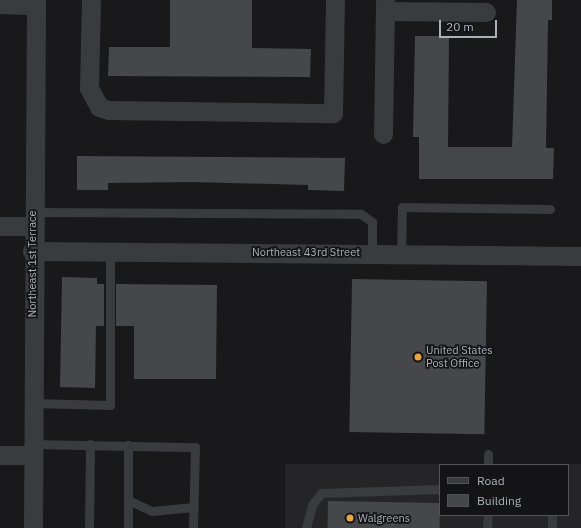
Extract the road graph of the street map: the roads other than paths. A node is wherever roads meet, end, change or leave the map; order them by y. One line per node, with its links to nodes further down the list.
1 (91, 0): 2 (street)
2 (335, 0)
3 (36, 2): 4 (street); 10 (street, Northeast 1st Terrace)
4 (0, 4)
5 (385, 6): 6 (street); 8 (street)
6 (444, 6): 7 (street)
7 (486, 12)
8 (383, 134)
9 (550, 209): 15 (lane)
10 (32, 219): 11 (street); 12 (street, Northeast 1st Terrace); 13 (lane)
11 (0, 226)
12 (32, 251): 14 (street, Northeast 43rd Street); 17 (street, Northeast 1st Terrace)
13 (372, 252): 14 (street, Northeast 43rd Street); 15 (street, Northeast 43rd Street)
14 (110, 253): 17 (lane)
15 (402, 253): 16 (street, Northeast 43rd Street)
16 (581, 256)
17 (32, 403): 20 (street, Northeast 1st Terrace)
18 (90, 444): 19 (lane); 20 (lane); 31 (lane)
19 (128, 445): 25 (lane); 26 (lane)
20 (32, 450): 22 (street); 29 (street, Northeast 1st Terrace)
21 (488, 454): 23 (lane)
22 (0, 455)
23 (488, 464)
24 (439, 489): 34 (lane)
25 (128, 500): 26 (lane); 32 (lane)
26 (194, 507): 33 (lane)
27 (488, 516): 35 (lane)
28 (552, 516): 36 (lane)
29 (33, 528): 30 (lane)
30 (42, 528)
31 (89, 528)
32 (128, 528)
33 (193, 528)
34 (306, 528)
35 (488, 528)
36 (552, 528)

